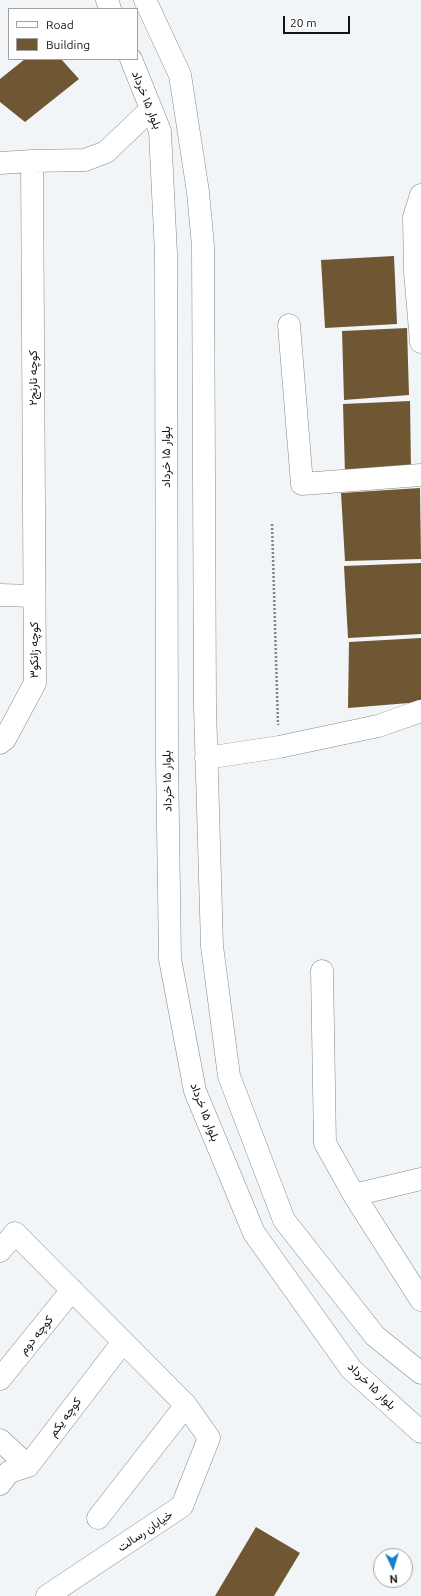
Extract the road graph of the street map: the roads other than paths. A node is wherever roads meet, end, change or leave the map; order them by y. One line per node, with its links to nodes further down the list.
1 (145, 0): 14 (street)
2 (131, 60): 3 (street, بلوار ۱۵ خرداد)
3 (151, 109): 4 (street); 25 (street, بلوار ۱۵ خرداد)
4 (32, 161): 5 (street); 11 (street, کوچه نارنج۲)
5 (0, 163)
6 (421, 195): 8 (street)
7 (289, 325): 9 (street)
8 (421, 342)
9 (421, 474)
10 (0, 596): 11 (street)
11 (34, 596): 13 (street, کوچه زانکو۳)
12 (421, 711): 14 (street)
13 (0, 743)
14 (206, 758): 22 (street)
15 (322, 971): 17 (street)
16 (421, 1179): 17 (street)
17 (354, 1195): 20 (street)
18 (0, 1251): 19 (street)
19 (72, 1290): 21 (street); 23 (street, کوچه دوم)
20 (421, 1300)
21 (123, 1342): 24 (street); 27 (street, کوچه یکم)
22 (421, 1373)
23 (0, 1379)
24 (186, 1405): 29 (street); 30 (street, خیابان رسالت)
25 (421, 1432)
26 (0, 1440): 27 (street)
27 (28, 1466): 28 (street)
28 (0, 1484)
29 (98, 1518)
30 (47, 1596)

